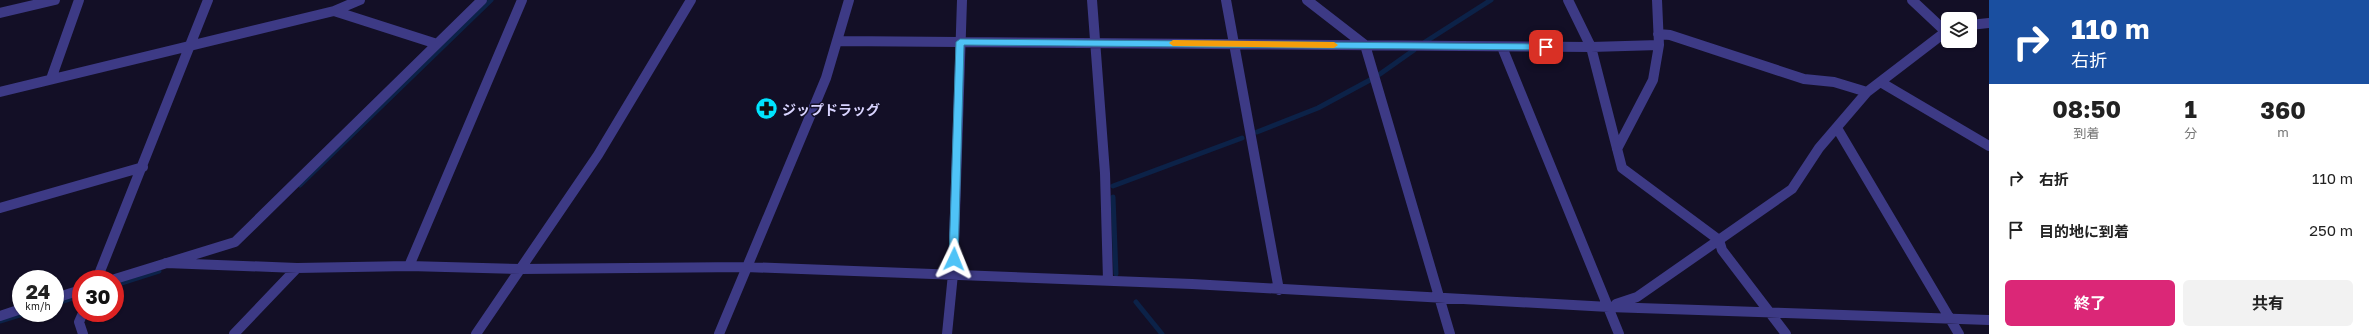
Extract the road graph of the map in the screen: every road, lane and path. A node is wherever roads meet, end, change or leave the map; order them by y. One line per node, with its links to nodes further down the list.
1 (55, 0): 17 (street)
2 (79, 0): 33 (street)
3 (208, 0): 28 (street)
4 (360, 0): 16 (street)
5 (482, 0): 26 (street)
6 (522, 0): 44 (street)
7 (691, 0): 47 (street)
8 (849, 0): 23 (street)
9 (962, 0): 24 (street)
10 (1092, 0): 25 (street)
11 (1226, 0): 27 (street)
12 (1307, 0): 29 (street)
13 (1568, 0): 32 (street)
14 (1657, 0): 21 (street)
15 (1912, 0): 20 (street)
16 (334, 11): 26 (street); 28 (street)
17 (0, 13)
18 (1989, 22): 19 (street)
19 (1977, 24)
20 (1941, 26)
21 (1658, 34): 30 (street); 36 (street)
22 (1941, 35): 34 (street)
23 (839, 41): 24 (street); 45 (street)
24 (960, 42): 25 (street); 49 (street)
25 (1095, 43): 27 (street); 51 (street)
26 (437, 44): 43 (street)
27 (1234, 44): 29 (street); 52 (street)
28 (190, 45): 33 (street); 40 (street)
29 (1365, 45): 31 (street); 53 (street)
30 (1659, 45): 32 (street); 39 (street)
31 (1502, 47): 32 (street); 54 (street)
32 (1591, 48): 39 (street)
33 (51, 79): 35 (street)
34 (1882, 83): 36 (street); 38 (street)
35 (0, 92)
36 (1867, 92): 37 (street)
37 (1837, 128): 42 (street); 58 (street)
38 (1989, 146)
39 (1617, 149): 42 (street)
40 (143, 167): 41 (street); 48 (street)
41 (0, 208)
42 (1719, 240): 54 (street); 56 (street)
43 (166, 264): 46 (street); 50 (street)
44 (409, 266): 46 (street); 47 (street)
45 (746, 267): 47 (street); 49 (street); 64 (street)
46 (297, 268): 62 (street)
47 (521, 269): 63 (street)
48 (101, 270)
49 (953, 274): 51 (street); 65 (street)
50 (124, 276)
51 (1108, 280): 52 (street)
52 (1279, 290): 53 (street)
53 (1441, 297): 54 (street); 66 (street)
54 (1609, 307): 56 (street); 67 (street)
55 (12, 312): 57 (street)
56 (1771, 312): 58 (street); 68 (street)
57 (0, 316)
58 (1950, 318): 59 (street); 69 (street)
59 (1989, 320)
60 (79, 322): 61 (street)
61 (83, 334)
62 (234, 334)
63 (476, 334)
64 (719, 334)
65 (947, 334)
66 (1450, 334)
67 (1619, 334)
68 (1786, 334)
69 (1959, 334)

